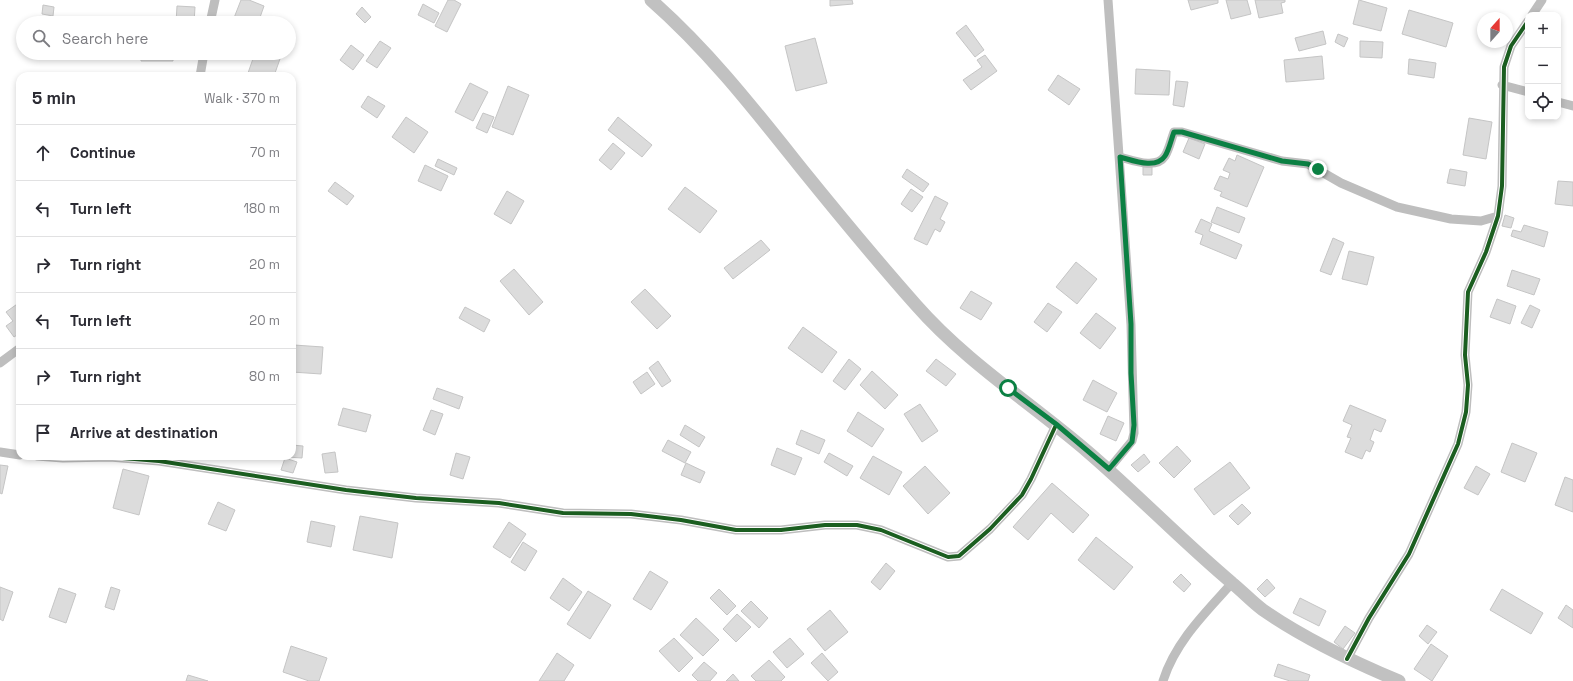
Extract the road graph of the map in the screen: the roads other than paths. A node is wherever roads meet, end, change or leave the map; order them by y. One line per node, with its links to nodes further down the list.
1 (215, 0): 6 (street)
2 (651, 0): 18 (main road)
3 (1108, 0): 14 (street)
4 (1542, 0): 5 (street)
5 (1534, 12)
6 (212, 16)
7 (1525, 25): 10 (street)
8 (203, 60): 9 (street)
9 (201, 72)
10 (1502, 85): 11 (street); 15 (street)
11 (1525, 91)
12 (1561, 103): 13 (street)
13 (1573, 106)
14 (1120, 157): 15 (street); 22 (street)
15 (1498, 216): 24 (street)
16 (16, 351): 17 (street)
17 (0, 363)
18 (1056, 424): 21 (street); 22 (main road)
19 (0, 452): 20 (street)
20 (16, 454)
21 (147, 460)
22 (1109, 469): 23 (main road)
23 (1232, 583): 24 (main road); 25 (street)
24 (1347, 659): 26 (main road)
25 (1163, 681)
26 (1399, 681)

